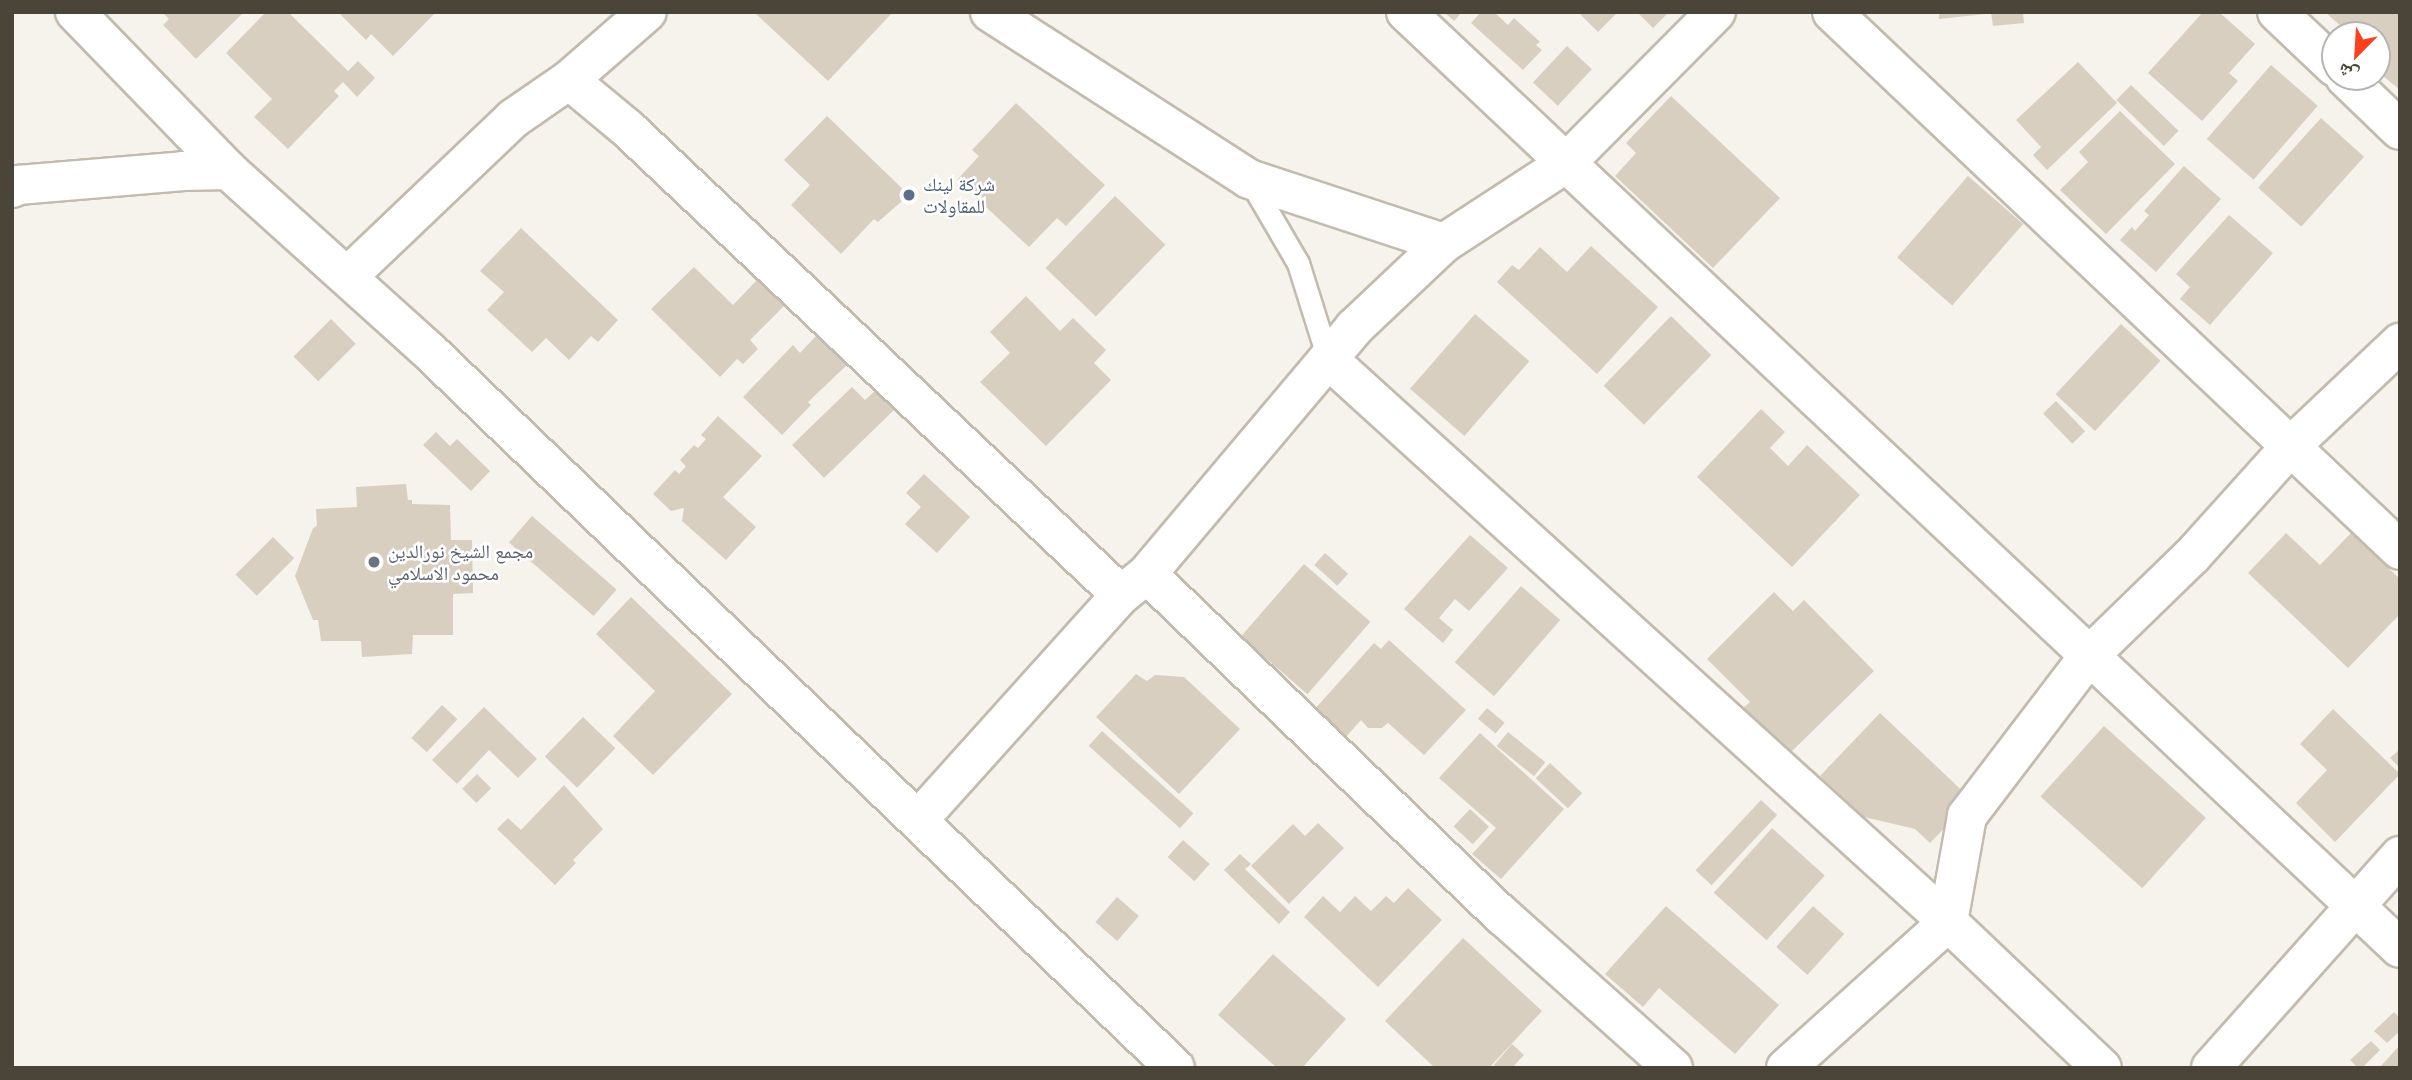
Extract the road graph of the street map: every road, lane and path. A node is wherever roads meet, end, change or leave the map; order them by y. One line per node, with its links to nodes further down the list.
1 (75, 12): 13 (street)
2 (647, 12): 9 (street)
3 (990, 12): 14 (street)
4 (1406, 12): 12 (street)
5 (1716, 12): 12 (street)
6 (1832, 12): 20 (street)
7 (2277, 12): 8 (street)
8 (2321, 54)
9 (569, 80): 17 (street); 22 (street)
10 (2360, 91): 11 (street)
11 (2400, 130)
12 (1565, 164): 16 (street); 23 (street)
13 (228, 170): 15 (street); 17 (street)
14 (1249, 179): 16 (street); 19 (lane)
15 (12, 188)
16 (1444, 243): 19 (street)
17 (348, 276): 24 (street)
18 (2400, 343): 20 (street)
19 (1328, 359): 22 (street); 27 (street)
20 (2292, 445): 21 (street); 23 (street)
21 (2400, 550)
22 (1134, 585): 24 (street); 30 (street)
23 (2088, 657): 26 (street); 27 (street)
24 (919, 820): 29 (street)
25 (2400, 856): 26 (street)
26 (2355, 906): 28 (street); 33 (street)
27 (1948, 922): 31 (street); 32 (street)
28 (2400, 948)
29 (1175, 1068)
30 (1673, 1068)
31 (1786, 1068)
32 (2102, 1068)
33 (2211, 1068)

